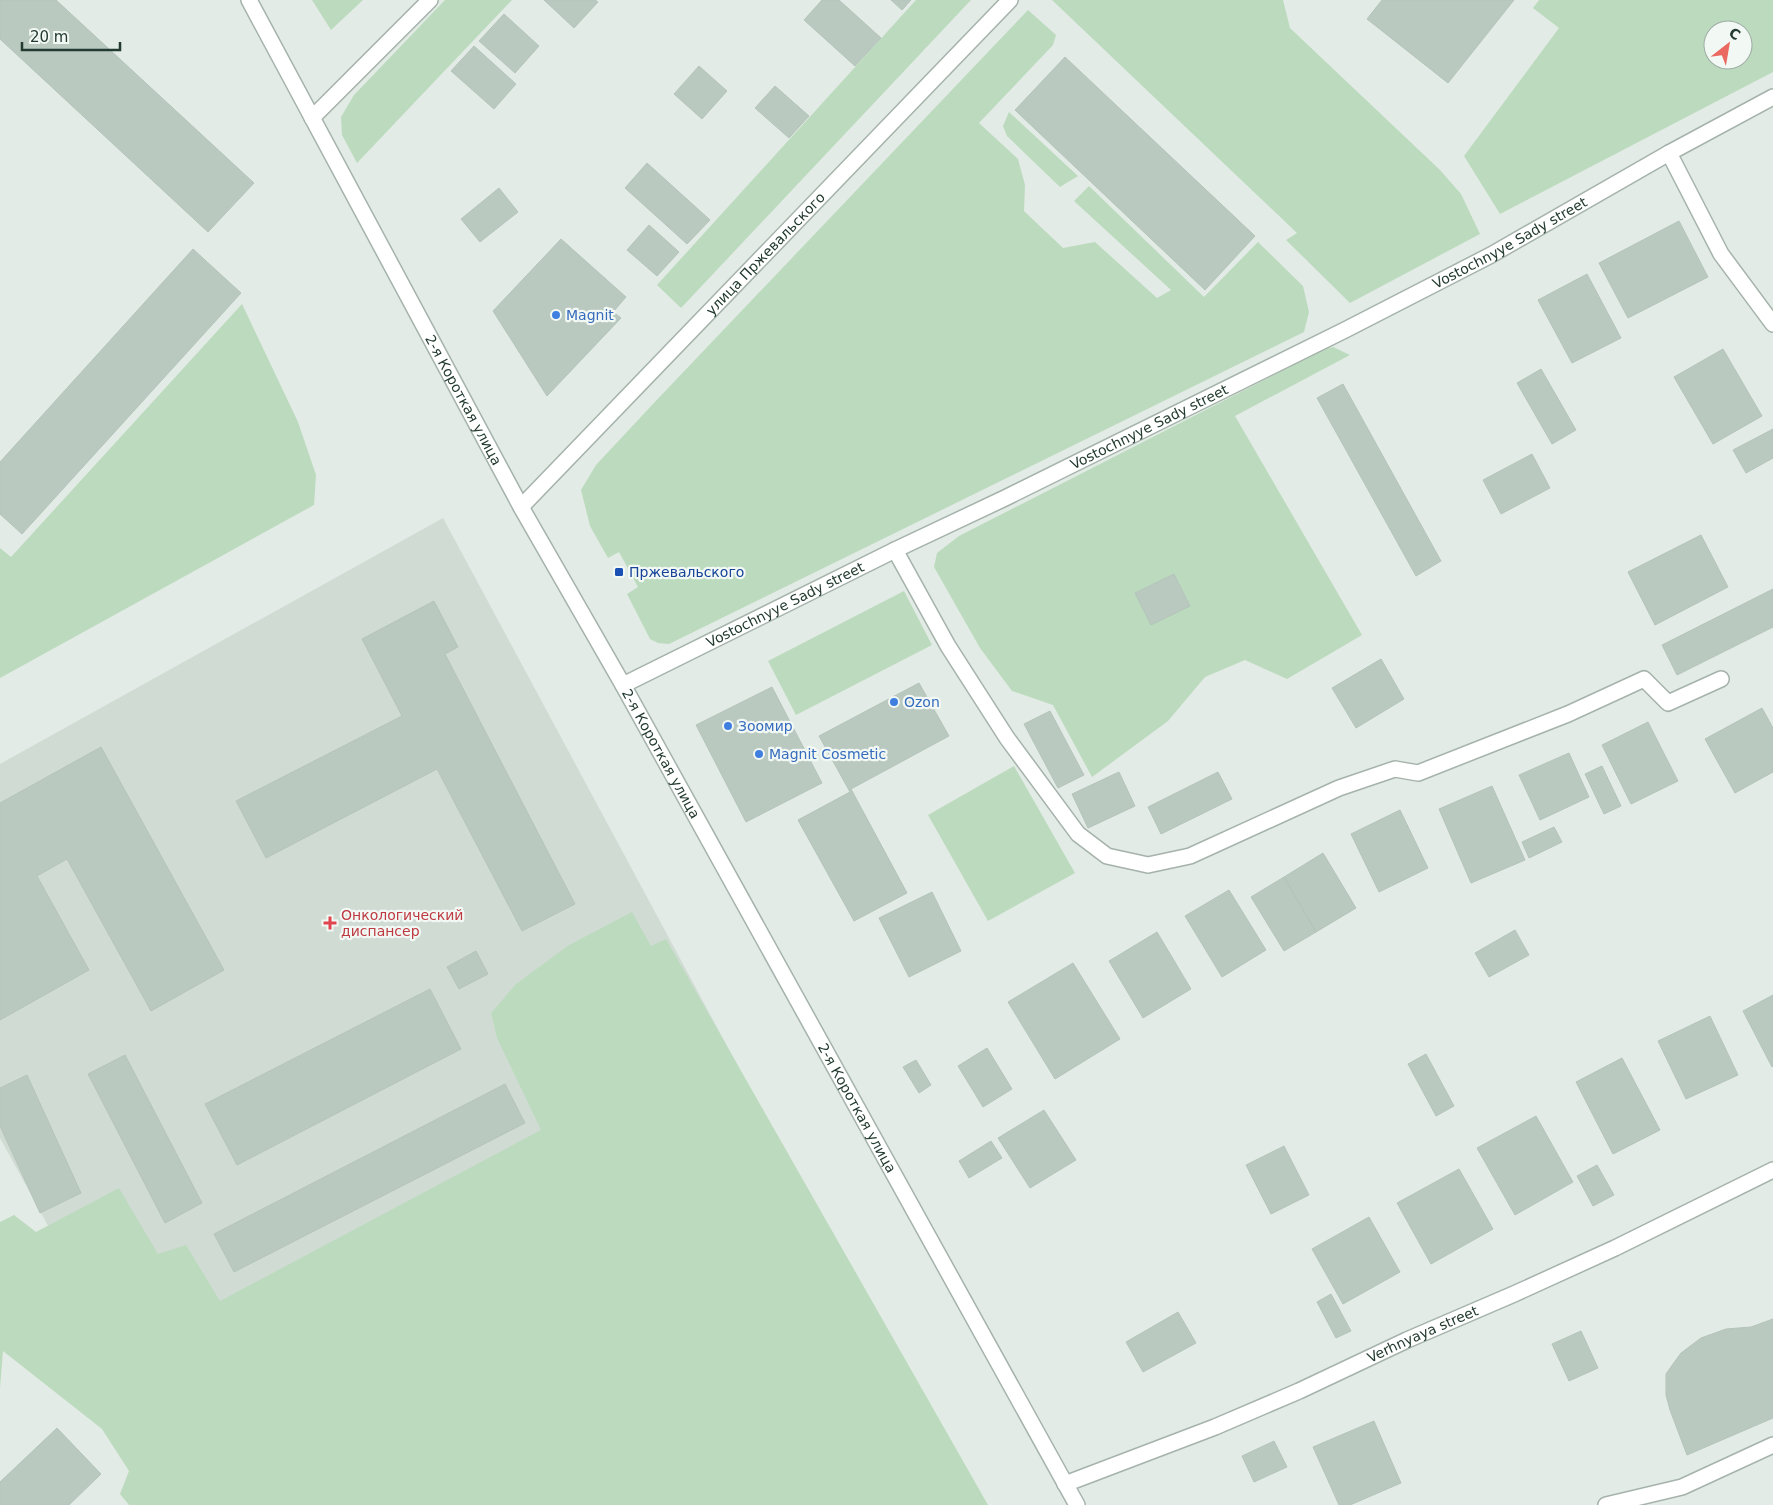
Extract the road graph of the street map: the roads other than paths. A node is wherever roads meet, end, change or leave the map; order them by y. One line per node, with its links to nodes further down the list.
1 (249, 0): 5 (street, 2-я Короткая улица)
2 (430, 0): 5 (street)
3 (1010, 0): 8 (street, улица Пржевальского)
4 (1773, 97): 6 (street, Vostochnyye Sady street)
5 (312, 118): 8 (street, 2-я Короткая улица)
6 (1669, 153): 7 (street); 9 (street, Vostochnyye Sady street)
7 (1773, 324)
8 (521, 507): 11 (street, 2-я Короткая улица)
9 (895, 550): 10 (street); 11 (street, Vostochnyye Sady street)
10 (1721, 679)
11 (623, 685): 14 (street, 2-я Короткая улица)
12 (1773, 1170): 14 (street, Verhnyaya street)
13 (1773, 1445): 16 (street)
14 (1065, 1484): 15 (street, 2-я Короткая улица)
15 (1077, 1505)
16 (1606, 1505)

